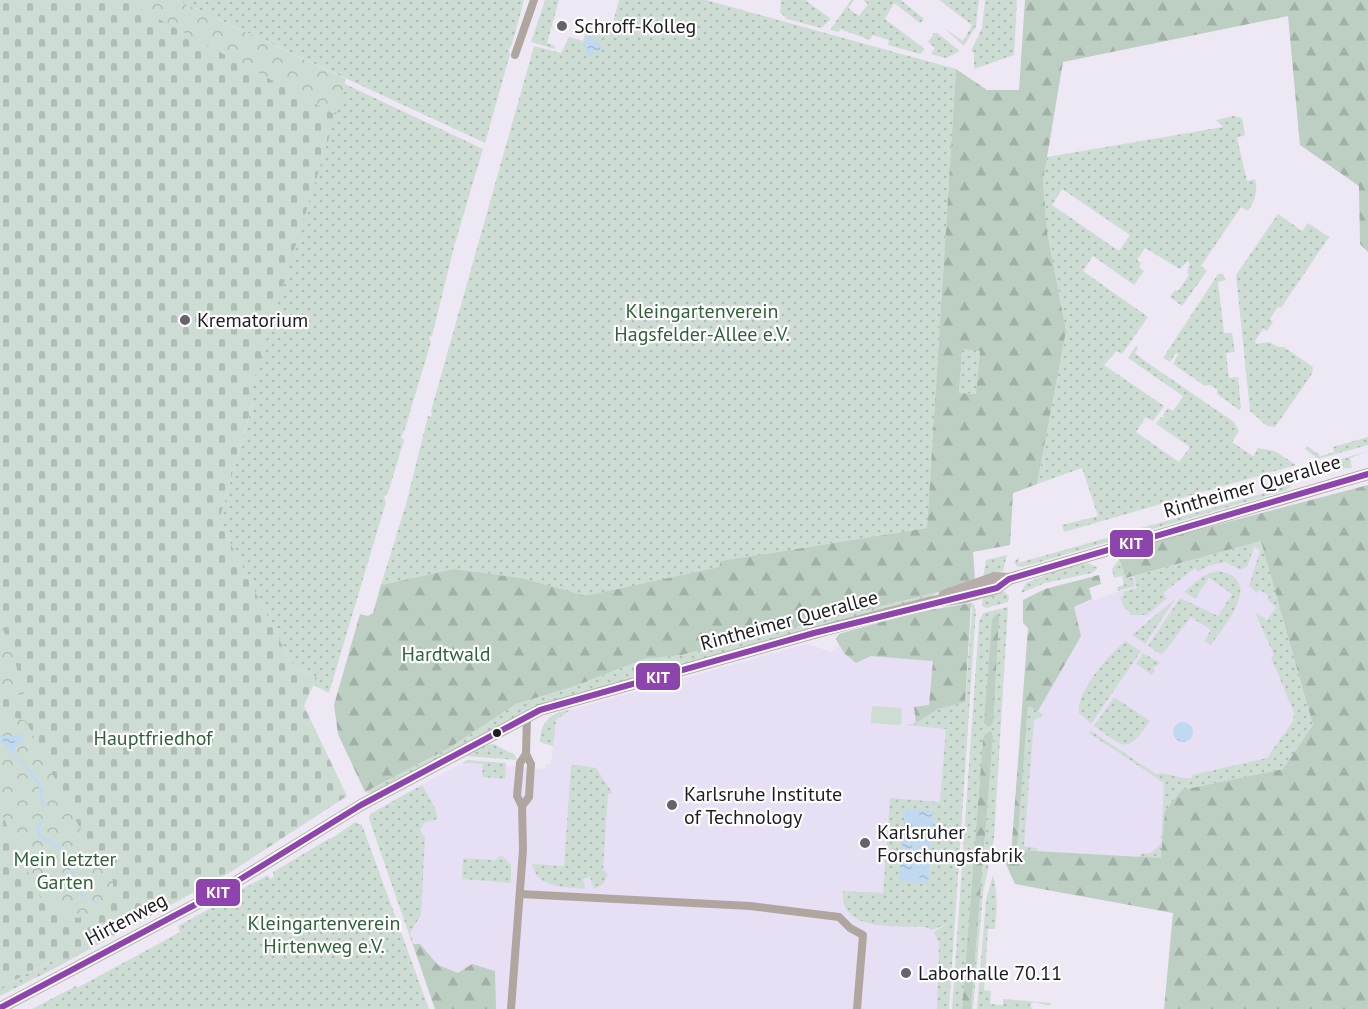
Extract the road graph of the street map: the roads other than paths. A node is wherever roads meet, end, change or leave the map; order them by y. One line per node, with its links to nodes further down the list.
1 (534, 0): 2 (street)
2 (515, 55)
3 (1368, 474): 4 (street, Rintheimer Querallee)
4 (527, 716): 5 (street, Rintheimer Querallee); 6 (street)
5 (361, 805): 7 (street, Hirtenweg)
6 (520, 894): 8 (street); 9 (street)
7 (0, 1008)
8 (511, 1009)
9 (857, 1009)

